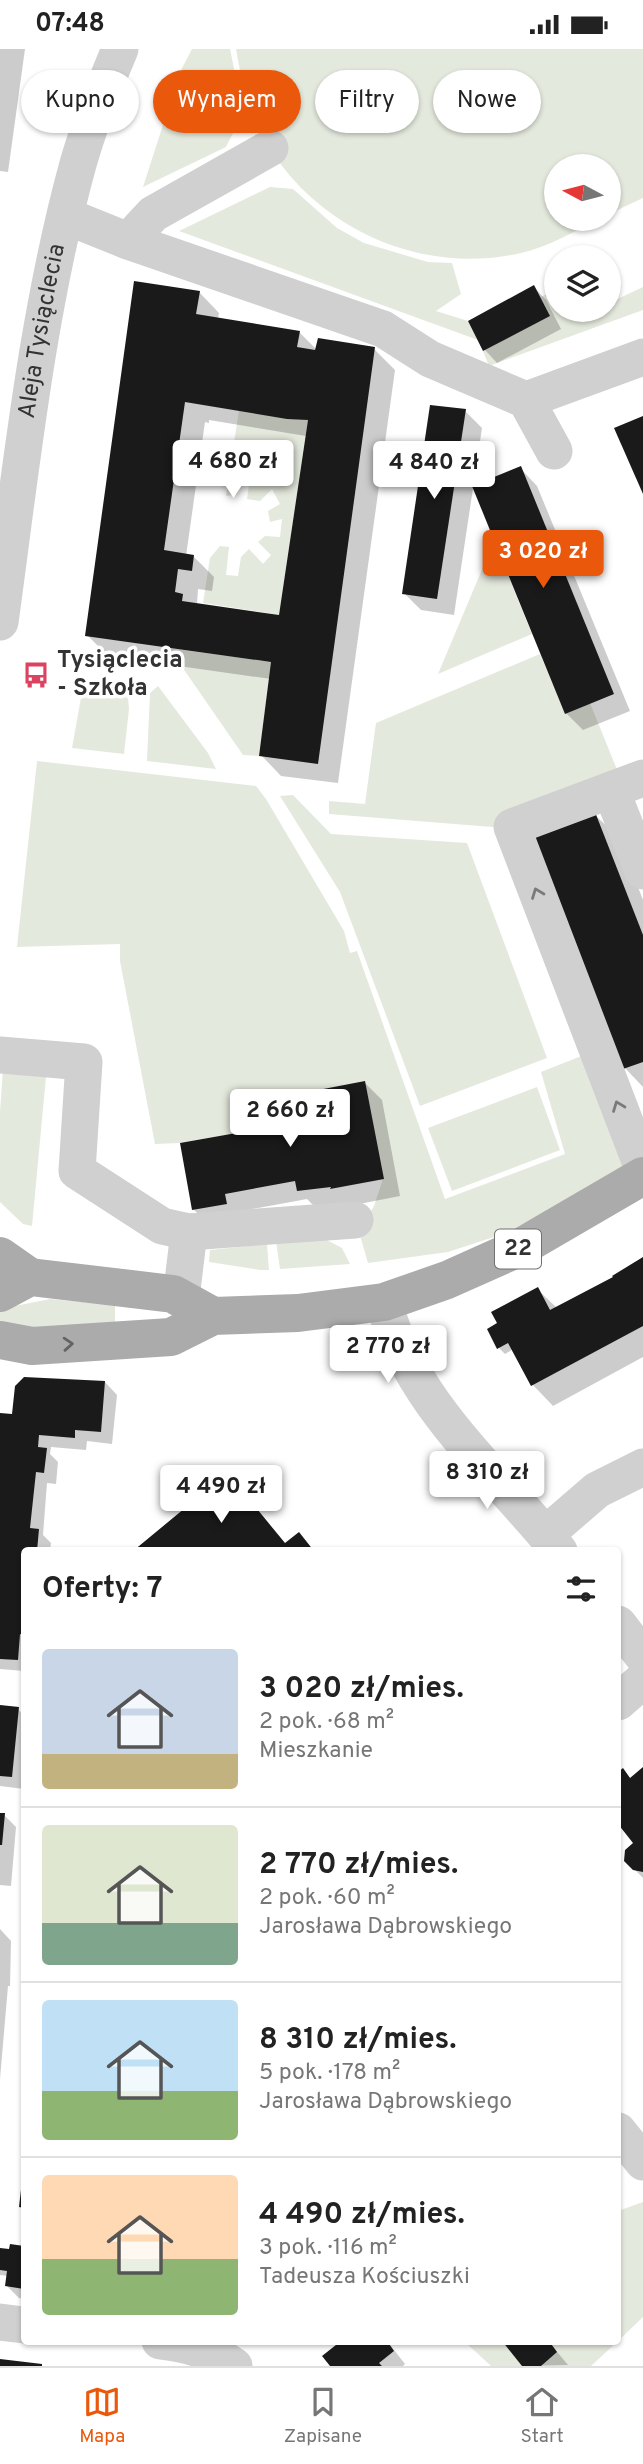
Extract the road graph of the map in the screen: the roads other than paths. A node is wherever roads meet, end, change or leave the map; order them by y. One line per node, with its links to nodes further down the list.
1 (120, 49): 3 (street, Aleja Tysiąclecia)
2 (270, 148): 4 (street)
3 (66, 216): 4 (street); 8 (street, Aleja Tysiąclecia)
4 (128, 241): 6 (street)
5 (643, 357): 6 (street)
6 (526, 400): 7 (street)
7 (554, 451)
8 (0, 622)
9 (627, 784): 10 (street); 12 (street, one-way to 9)
10 (643, 871)
11 (0, 1055): 15 (street)
12 (643, 1169)
13 (643, 1176): 17 (main road, 22)
14 (355, 1220): 15 (street)
15 (189, 1232): 18 (street)
16 (10, 1275): 18 (main road, 22)
17 (384, 1302): 18 (main road, 22); 21 (street)
18 (197, 1307): 19 (main road, 22, one-way to 18)
19 (0, 1340)
20 (643, 1467): 21 (street)
21 (552, 1542)
22 (621, 1628): 23 (street)
23 (643, 1656)
24 (643, 1680): 25 (street)
25 (621, 1699)
26 (621, 2135): 27 (street)
27 (643, 2162)
28 (0, 2322): 29 (street)
29 (21, 2325)
30 (182, 2345): 31 (street)
31 (228, 2355)

